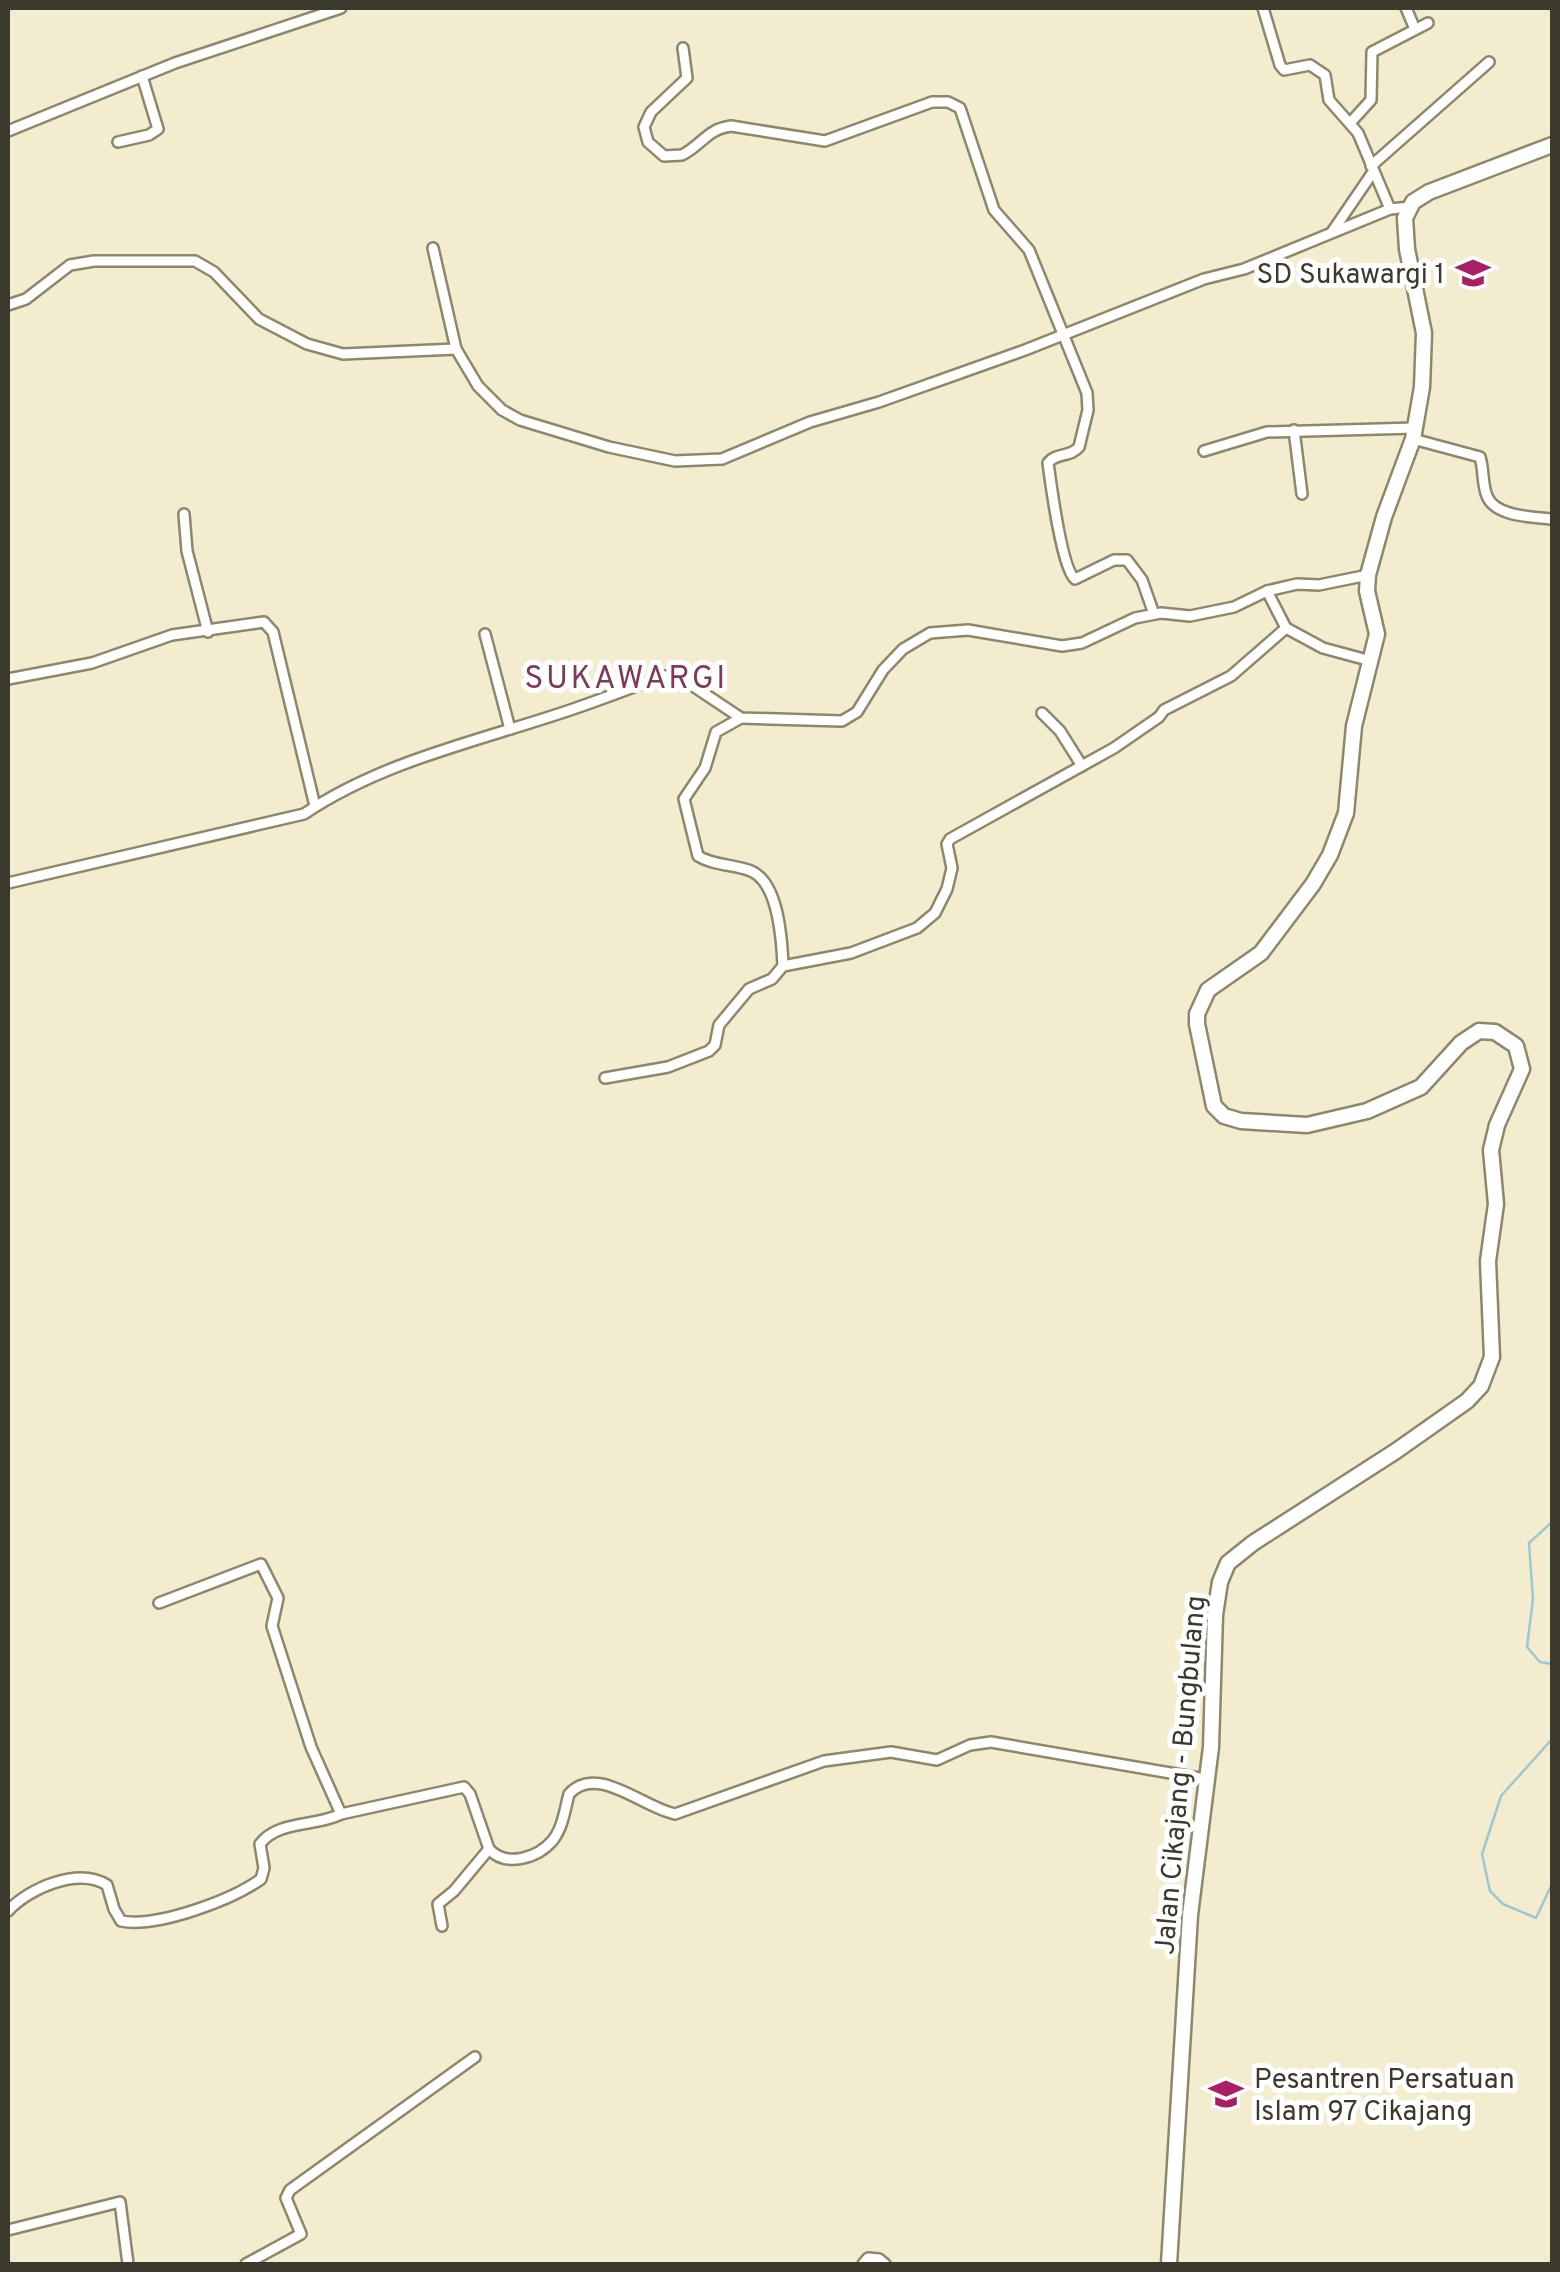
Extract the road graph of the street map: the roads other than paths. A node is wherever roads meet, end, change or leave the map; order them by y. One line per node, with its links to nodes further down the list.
1 (341, 8): 8 (street)
2 (1263, 8): 9 (street)
3 (1406, 8): 5 (street)
4 (1428, 22): 5 (street)
5 (1415, 29): 9 (street)
6 (683, 48): 19 (street)
7 (1489, 62): 13 (street)
8 (142, 76): 10 (street); 11 (street)
9 (1351, 122): 13 (street)
10 (8, 131)
11 (118, 142)
12 (1552, 145): 14 (main road)
13 (1372, 169): 15 (street); 16 (street)
14 (1410, 207): 15 (street); 22 (main road, Jalan Cikajang - Bungbulang)
15 (1390, 209): 16 (street)
16 (1330, 235): 19 (street)
17 (432, 248): 20 (street)
18 (8, 305): 20 (street)
19 (1063, 333): 20 (street); 29 (street)
20 (456, 349)
21 (1294, 430): 22 (street); 23 (street); 24 (street)
22 (1414, 433): 26 (street); 27 (main road, Jalan Cikajang - Bungbulang)
23 (1204, 450)
24 (1302, 494)
25 (184, 514): 31 (street)
26 (1552, 519)
27 (1368, 575): 28 (street); 33 (main road, Jalan Cikajang - Bungbulang)
28 (1267, 592): 29 (street); 30 (street)
29 (1154, 614): 36 (street)
30 (1286, 628): 33 (street); 38 (street)
31 (208, 632): 34 (street); 39 (street)
32 (484, 634): 37 (street)
33 (1372, 661): 44 (main road, Jalan Cikajang - Bungbulang)
34 (8, 679)
35 (1042, 713): 38 (street)
36 (741, 718): 37 (street); 41 (street)
37 (510, 729): 39 (street)
38 (1082, 766): 41 (street)
39 (315, 806): 40 (street)
40 (8, 884)
41 (784, 966): 42 (street)
42 (605, 1078)
43 (159, 1603): 45 (street)
44 (1205, 1779): 46 (street); 55 (main road, Jalan Cikajang - Bungbulang)
45 (341, 1814): 46 (street); 47 (street)
46 (489, 1849): 48 (street)
47 (8, 1911)
48 (442, 1926)
49 (474, 2058): 52 (street)
50 (8, 2230): 51 (street)
51 (128, 2264)
52 (246, 2264)
53 (863, 2264): 54 (street)
54 (886, 2264)
55 (1169, 2264)

